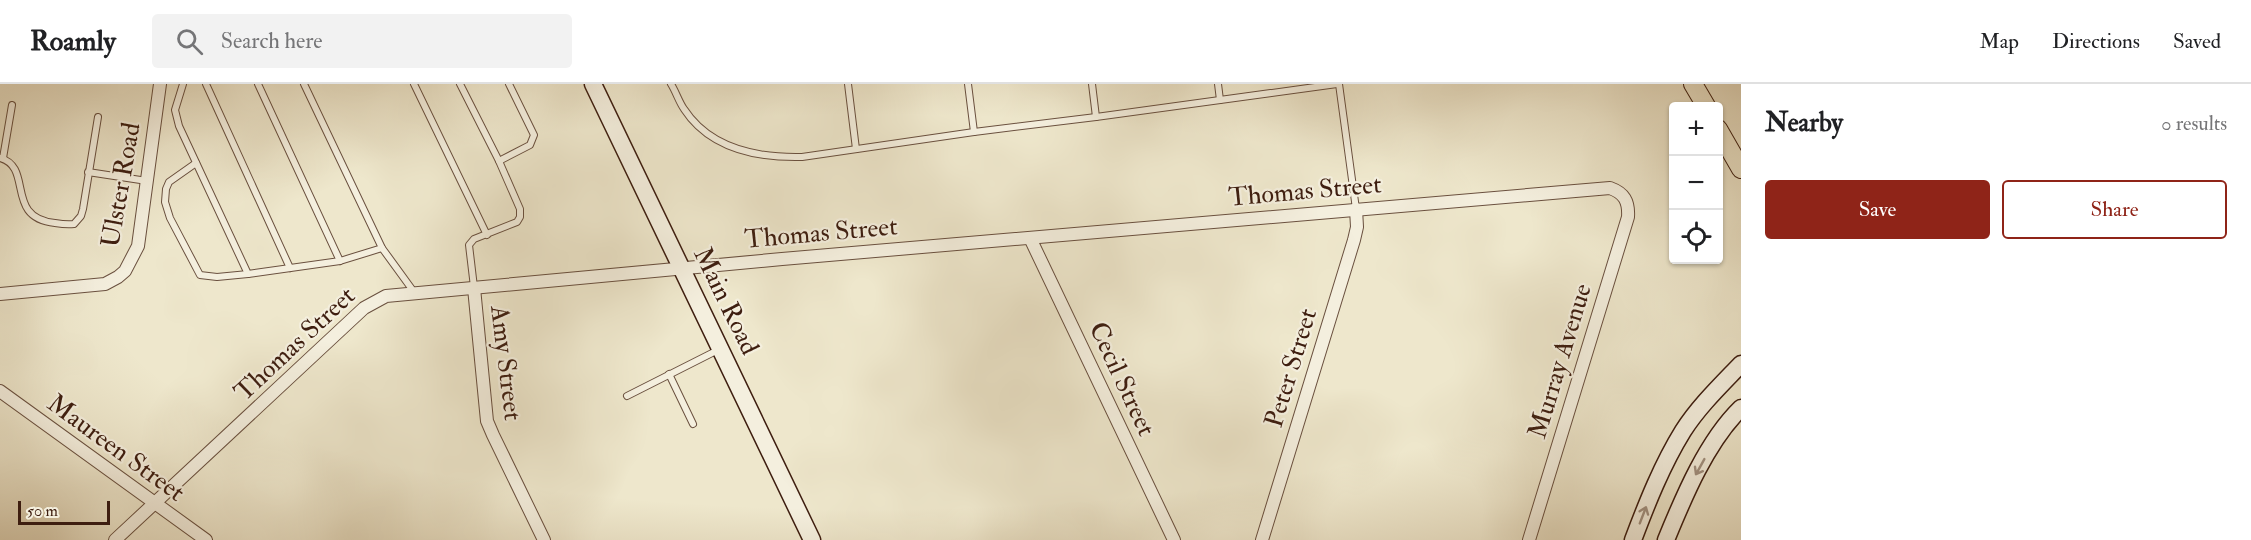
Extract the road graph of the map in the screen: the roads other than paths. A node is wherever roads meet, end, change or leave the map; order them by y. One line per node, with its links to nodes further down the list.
1 (160, 84): 30 (street, Ulster Road)
2 (183, 84): 27 (lane)
3 (207, 84): 37 (lane)
4 (258, 84): 36 (lane)
5 (304, 84): 35 (lane)
6 (414, 84): 33 (lane)
7 (460, 84): 26 (lane)
8 (509, 84): 26 (lane)
9 (593, 84): 38 (main road, Main Road)
10 (671, 84): 24 (lane)
11 (848, 84): 24 (lane)
12 (968, 84): 22 (lane)
13 (1092, 84): 21 (lane)
14 (1218, 84): 17 (lane)
15 (1338, 84): 17 (lane); 32 (lane)
16 (1693, 84): 18 (main road)
17 (1220, 100): 21 (lane)
18 (1704, 102)
19 (12, 105): 25 (lane)
20 (98, 117): 29 (lane)
21 (1096, 117): 22 (lane)
22 (974, 132): 24 (lane)
23 (1723, 136): 28 (main road)
24 (856, 149)
25 (1, 158): 29 (lane)
26 (499, 161): 33 (lane)
27 (196, 163): 39 (lane); 39 (lane)
28 (1741, 169)
29 (88, 172): 30 (lane)
30 (147, 181): 42 (street, Ulster Road)
31 (1622, 195): 32 (street, Thomas Street); 57 (street, Murray Avenue)
32 (1356, 208): 34 (street, Thomas Street); 56 (street, Peter Street)
33 (487, 235): 40 (lane)
34 (1030, 238): 38 (street, Thomas Street); 55 (street, Cecil Street)
35 (382, 248): 36 (lane); 41 (lane)
36 (340, 261): 37 (lane)
37 (290, 268): 39 (lane)
38 (682, 268): 40 (street, Thomas Street); 43 (main road, Main Road)
39 (248, 274)
40 (474, 288): 41 (street, Thomas Street); 53 (street, Amy Street)
41 (414, 293): 50 (street, Thomas Street)
42 (0, 294)
43 (720, 348): 45 (lane); 54 (main road, Main Road)
44 (1741, 364): 58 (main road, one-way to 44)
45 (669, 374): 47 (lane); 49 (lane)
46 (0, 391): 50 (street, Maureen Street)
47 (627, 396)
48 (1741, 408): 59 (main road, one-way to 59)
49 (693, 424)
50 (154, 504): 51 (street, Thomas Street); 52 (street, Maureen Street)
51 (115, 540)
52 (206, 540)
53 (544, 540)
54 (812, 540)
55 (1174, 540)
56 (1262, 540)
57 (1529, 540)
58 (1633, 540)
59 (1666, 540)

